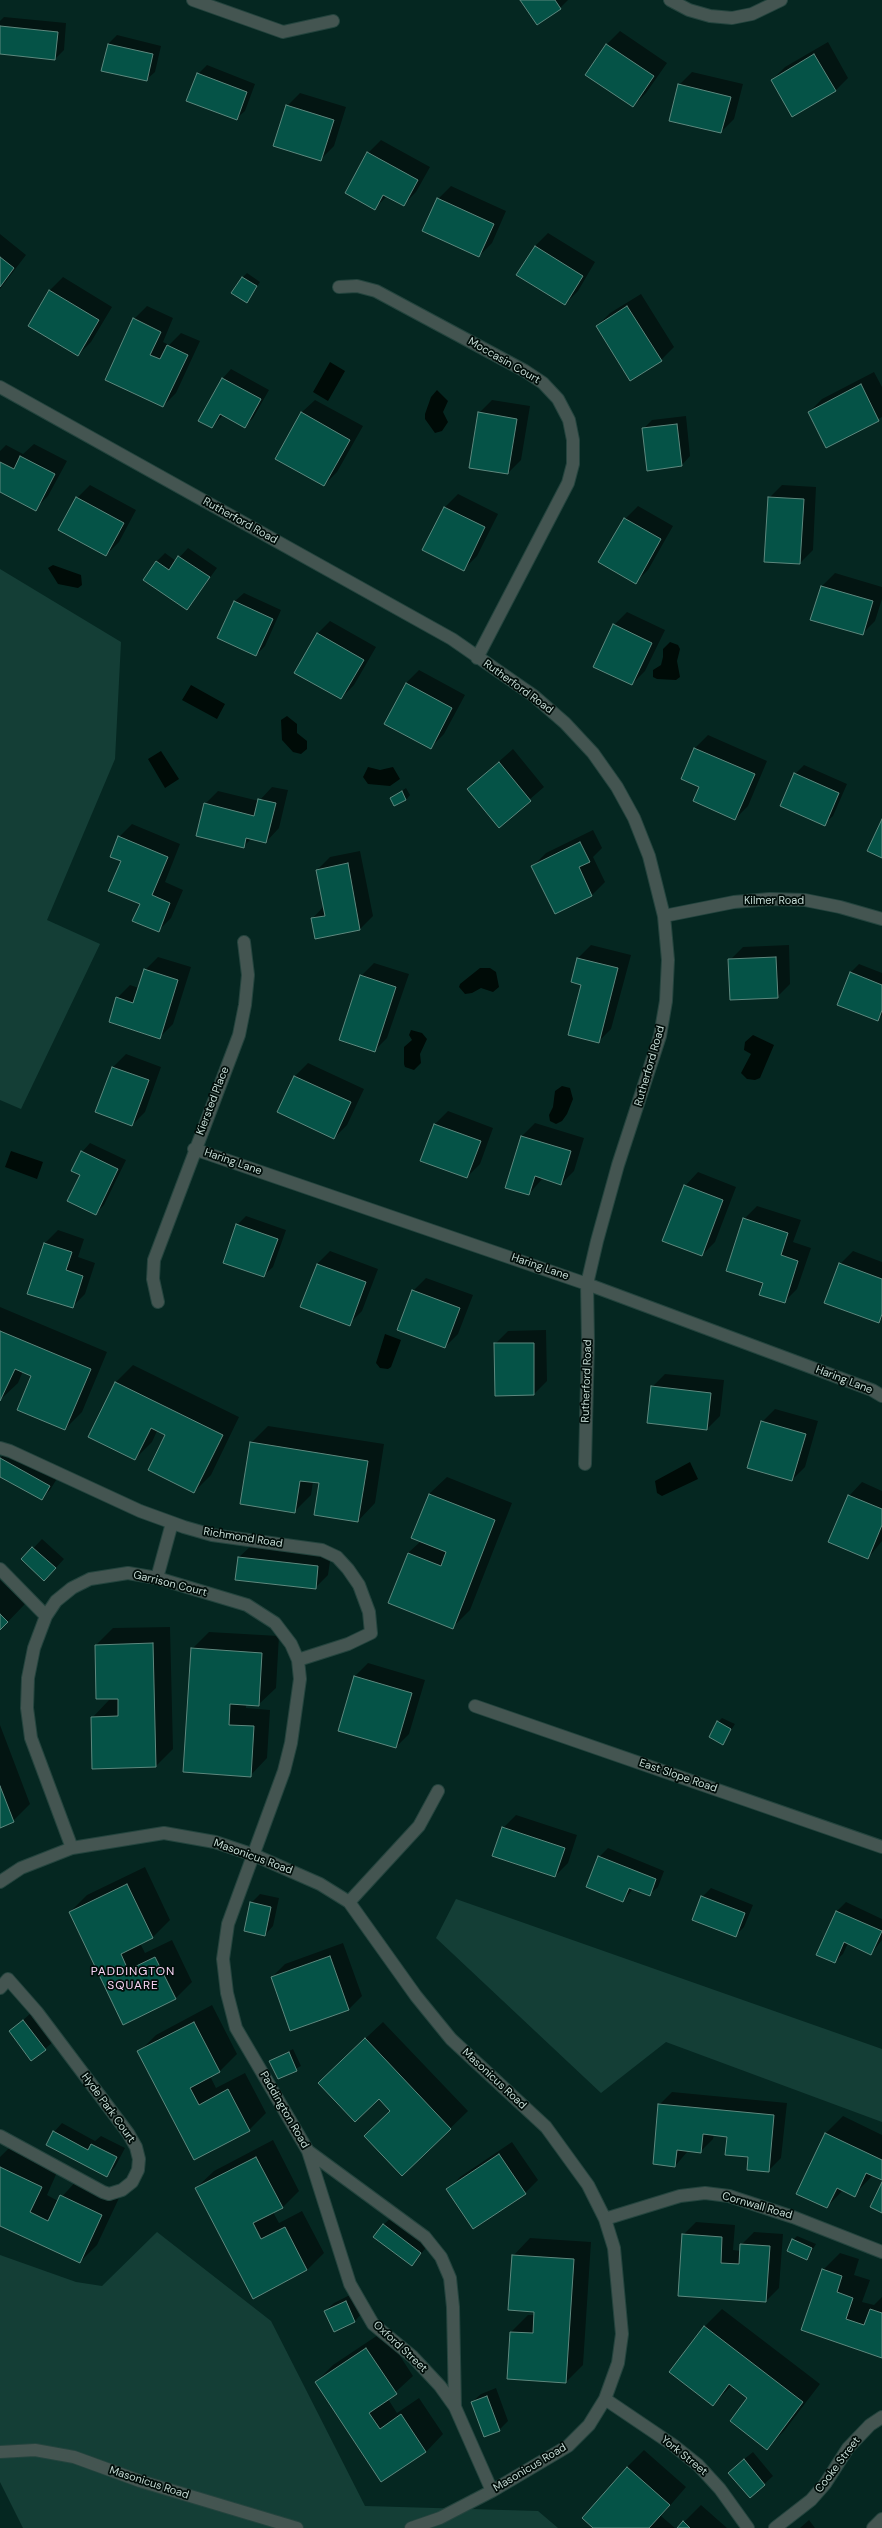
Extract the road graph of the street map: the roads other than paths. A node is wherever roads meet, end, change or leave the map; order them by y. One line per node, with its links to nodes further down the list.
1 (193, 0): 4 (street)
2 (670, 0): 3 (street)
3 (781, 0)
4 (333, 21)
5 (339, 287): 7 (street, Moccasin Court)
6 (0, 387): 7 (street, Rutherford Road)
7 (477, 658): 8 (street, Rutherford Road)
8 (664, 916): 9 (street, Kilmer Road); 12 (street, Rutherford Road)
9 (882, 919)
10 (244, 942): 11 (street, Kiersted Place)
11 (194, 1149): 12 (street, Haring Lane); 13 (street, Kiersted Place)
12 (587, 1284): 14 (street, Haring Lane); 16 (street, Rutherford Road)
13 (158, 1302)
14 (882, 1396)
15 (0, 1448): 17 (street, Richmond Road)
16 (585, 1464)
17 (172, 1523): 19 (street); 21 (street, Richmond Road)
18 (0, 1569): 20 (street)
19 (158, 1578): 20 (street, Garrison Court); 21 (street, Garrison Court)
20 (46, 1616): 25 (street, Garrison Court)
21 (298, 1660): 26 (street, Garrison Court)
22 (475, 1706): 24 (street, East Slope Road)
23 (438, 1791): 28 (street)
24 (882, 1847)
25 (72, 1848): 26 (street, Masonicus Road); 27 (street, Masonicus Road)
26 (254, 1855): 28 (street, Masonicus Road); 31 (street, Paddington Road)
27 (0, 1882)
28 (349, 1902): 32 (street, Masonicus Road)
29 (3, 1980): 30 (street, Hyde Park Court)
30 (0, 2136)
31 (308, 2151): 35 (street, Oxford Street); 35 (street, Paddington Road)
32 (605, 2219): 33 (street, Cornwall Road); 34 (street, Masonicus Road)
33 (882, 2252)
34 (605, 2399): 38 (street, Masonicus Road); 42 (street, York Street)
35 (454, 2407): 38 (street, Oxford Street)
36 (882, 2417): 43 (street, Cooke Street)
37 (0, 2452): 40 (street, Masonicus Road)
38 (492, 2491): 41 (street, Masonicus Road)
39 (882, 2519): 44 (street)
40 (297, 2528)
41 (411, 2528)
42 (748, 2528)
43 (775, 2528)
44 (873, 2528)

